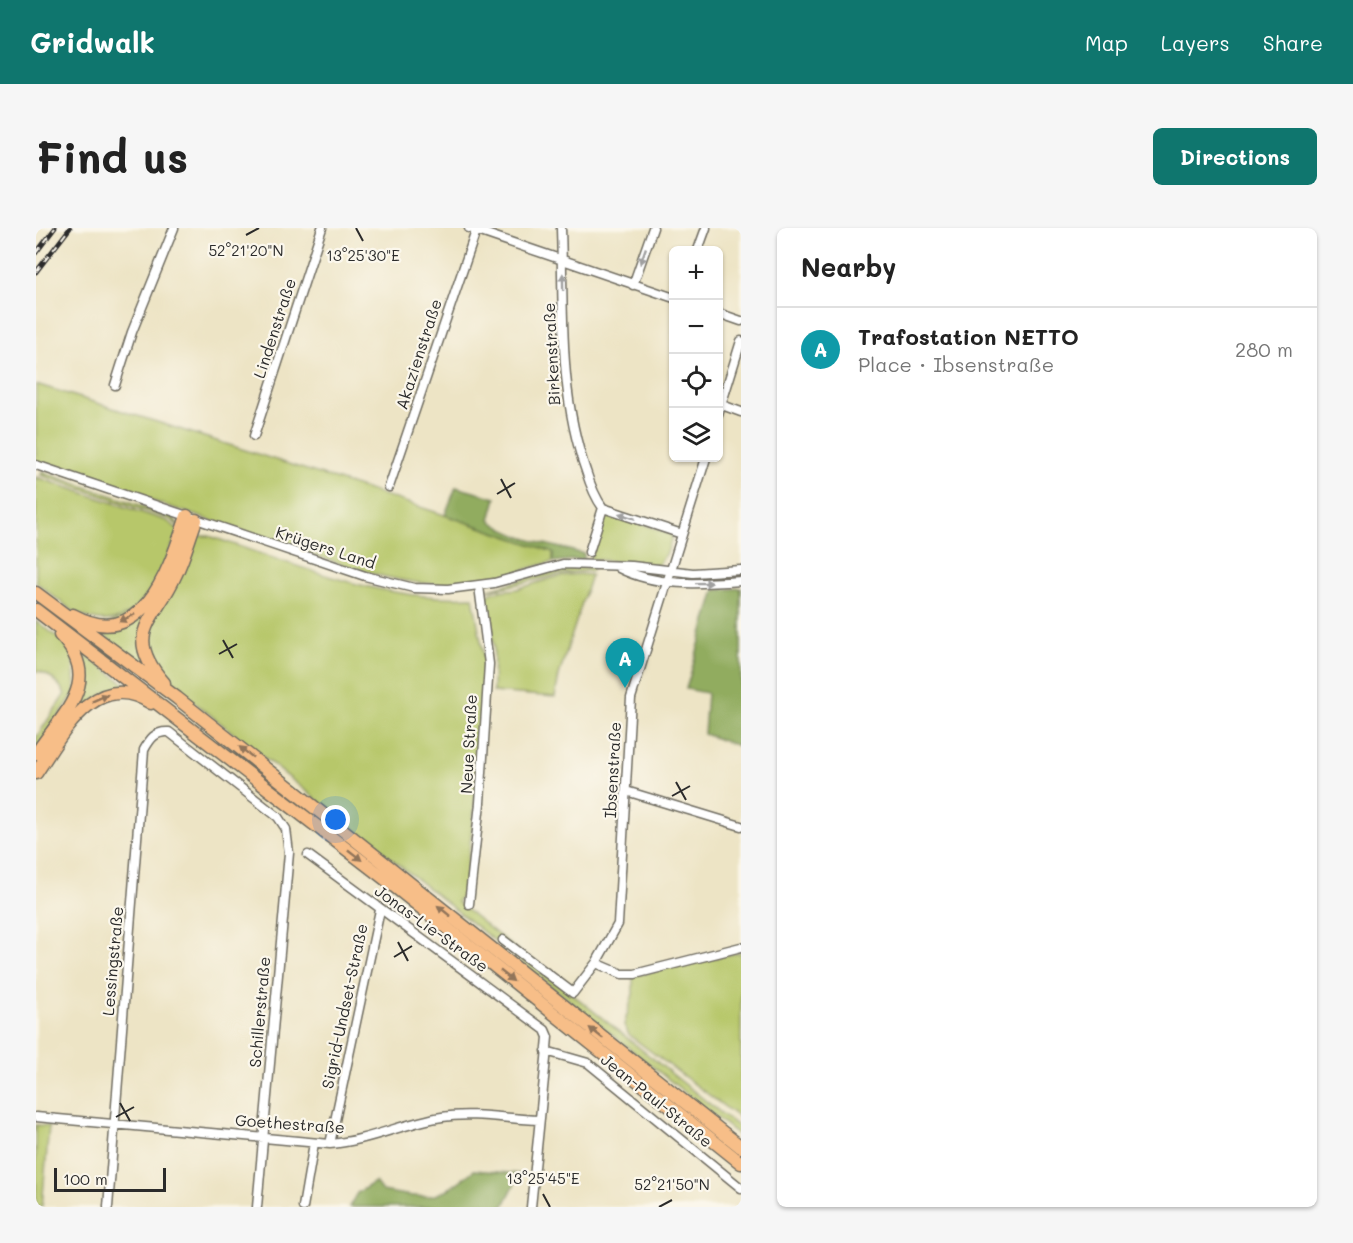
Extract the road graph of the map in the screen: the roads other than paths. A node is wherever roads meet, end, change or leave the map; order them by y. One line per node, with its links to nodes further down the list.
1 (174, 228): 14 (street)
2 (322, 228): 18 (street, Lindenstraße)
3 (561, 228): 8 (street, Birkenstraße)
4 (653, 228): 9 (street, one-way to 9)
5 (706, 228): 7 (street)
6 (472, 229): 8 (street); 21 (street, Akazienstraße)
7 (699, 246)
8 (562, 261): 9 (street); 22 (street, Birkenstraße, one-way to 8)
9 (633, 285): 10 (street)
10 (669, 296)
11 (723, 315): 12 (street)
12 (741, 321)
13 (741, 341): 15 (street)
14 (116, 386)
15 (723, 402)
16 (723, 405): 17 (street)
17 (741, 412)
18 (254, 436)
19 (705, 462): 24 (street, Ibsenstraße)
20 (36, 465): 23 (street, Krügers Land)
21 (389, 487)
22 (603, 508): 24 (street, one-way to 22); 25 (street)
23 (192, 518): 31 (street, Krügers Land); 32 (highway, one-way to 32); 34 (highway)
24 (682, 534): 27 (street, Ibsenstraße)
25 (589, 552)
26 (616, 567): 27 (street, Krügers Land); 29 (street, Krügers Land); 31 (street, Krügers Land)
27 (670, 570): 28 (street, Krügers Land); 29 (street, Ibsenstraße)
28 (741, 570)
29 (666, 581): 30 (street, Krügers Land, one-way to 30); 39 (street, Ibsenstraße)
30 (741, 581)
31 (479, 586): 42 (street, Neue Straße)
32 (36, 593): 34 (highway)
33 (36, 610): 36 (highway); 37 (highway)
34 (177, 698): 54 (highway, one-way to 34)
35 (169, 732): 50 (street, Lessingstraße); 51 (street, Schillerstraße)
36 (201, 735): 38 (highway, one-way to 36); 55 (highway, one-way to 55)
37 (36, 754)
38 (36, 773)
39 (626, 791): 40 (street); 46 (street, Ibsenstraße)
40 (741, 826)
41 (308, 855): 43 (street, Jonas-Lie-Straße)
42 (468, 904)
43 (380, 910): 47 (street, Jonas-Lie-Straße); 53 (street, Sigrid-Undset-Straße)
44 (503, 940): 46 (street, Ibsenstraße)
45 (741, 947): 46 (street)
46 (596, 963)
47 (546, 1051): 49 (street); 56 (street, Jean-Paul-Straße)
48 (36, 1117): 50 (street, Goethestraße)
49 (539, 1120): 53 (street, Goethestraße); 60 (street)
50 (114, 1123): 51 (street, Goethestraße); 57 (street, Lessingstraße)
51 (263, 1137): 52 (street, Goethestraße); 58 (street, Schillerstraße)
52 (314, 1143): 53 (street, Goethestraße); 59 (street)
53 (330, 1144)
54 (741, 1147)
55 (741, 1163)
56 (741, 1188)
57 (108, 1207)
58 (257, 1207)
59 (303, 1207)
60 (531, 1207)

